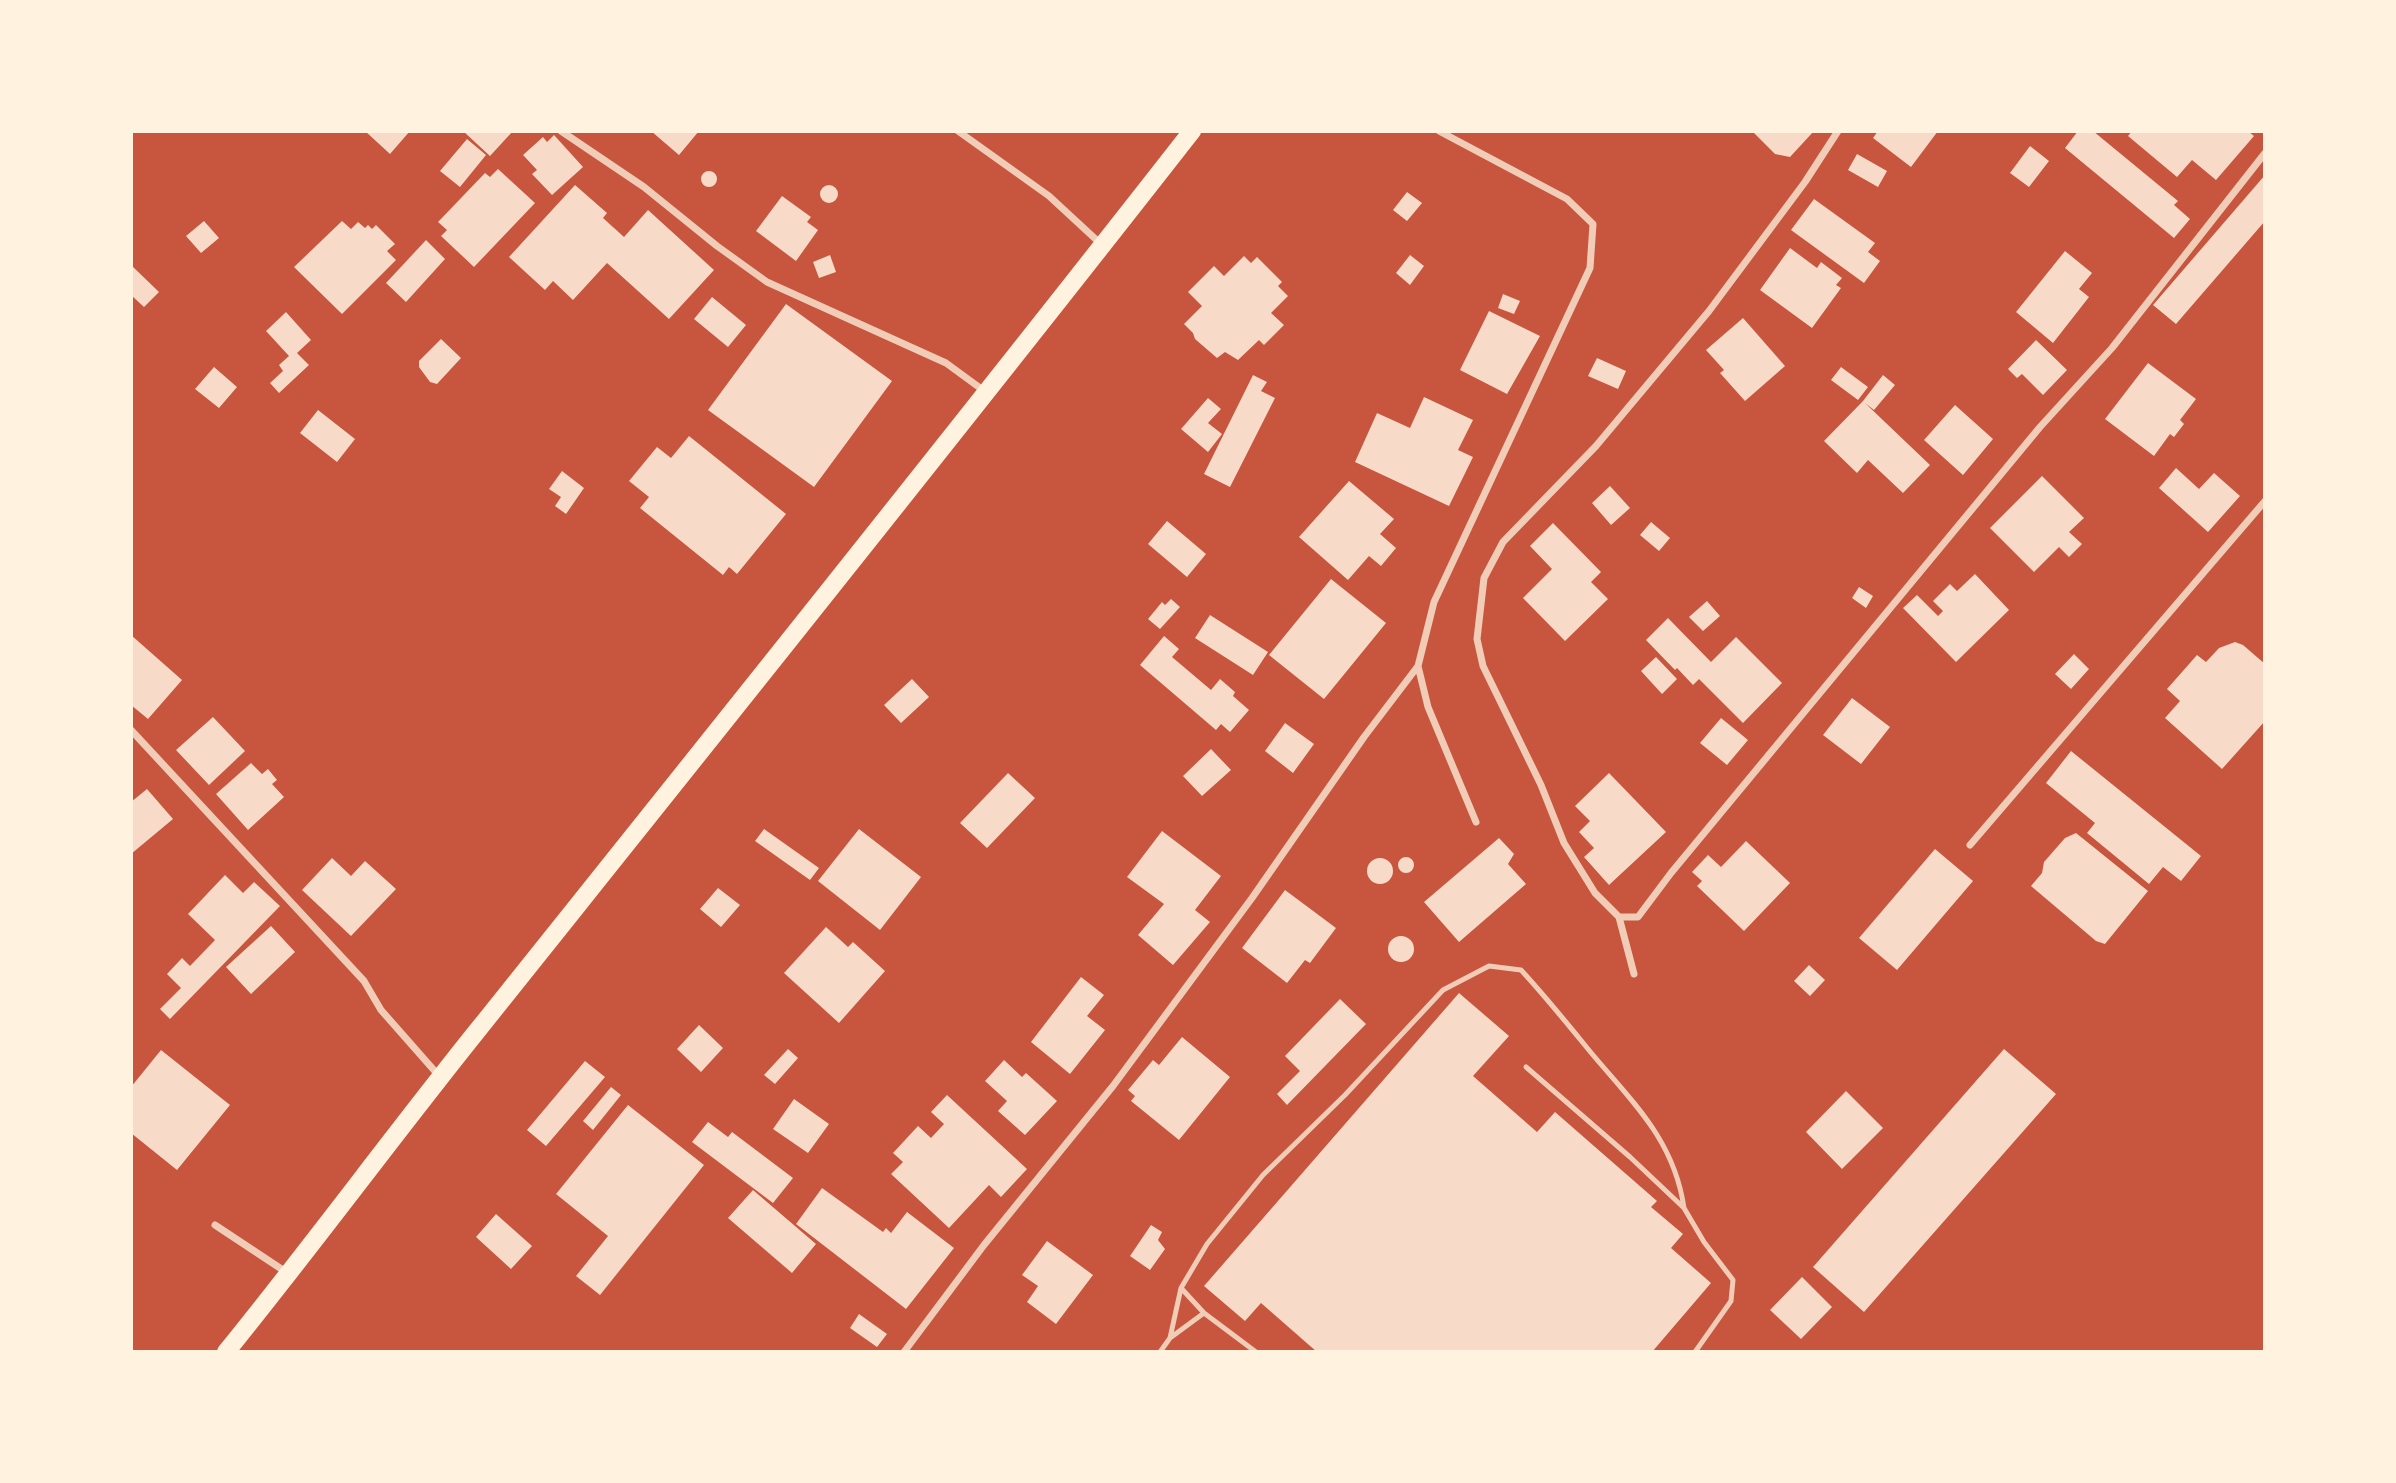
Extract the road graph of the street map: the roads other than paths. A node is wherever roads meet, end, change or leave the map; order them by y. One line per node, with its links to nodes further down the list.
1 (561, 131): 8 (street)
2 (958, 131): 7 (street)
3 (1192, 131): 7 (main road)
4 (1439, 131): 10 (street)
5 (1838, 131): 14 (street)
6 (2265, 153): 14 (street)
7 (1103, 245): 8 (main road)
8 (988, 393): 17 (main road)
9 (2265, 501): 13 (street)
10 (1418, 666): 12 (street); 25 (street)
11 (131, 730): 17 (street)
12 (1476, 822)
13 (1970, 845)
14 (1619, 917): 15 (street)
15 (1634, 974)
16 (1526, 1067): 18 (lane)
17 (441, 1077): 20 (main road)
18 (1684, 1208): 21 (lane); 28 (lane)
19 (215, 1225): 20 (street)
20 (289, 1274): 24 (main road)
21 (1181, 1288): 22 (lane); 23 (lane)
22 (1204, 1312): 23 (lane); 27 (lane)
23 (1170, 1338): 26 (lane)
24 (226, 1352)
25 (904, 1352)
26 (1160, 1352)
27 (1256, 1352)
28 (1695, 1352)

